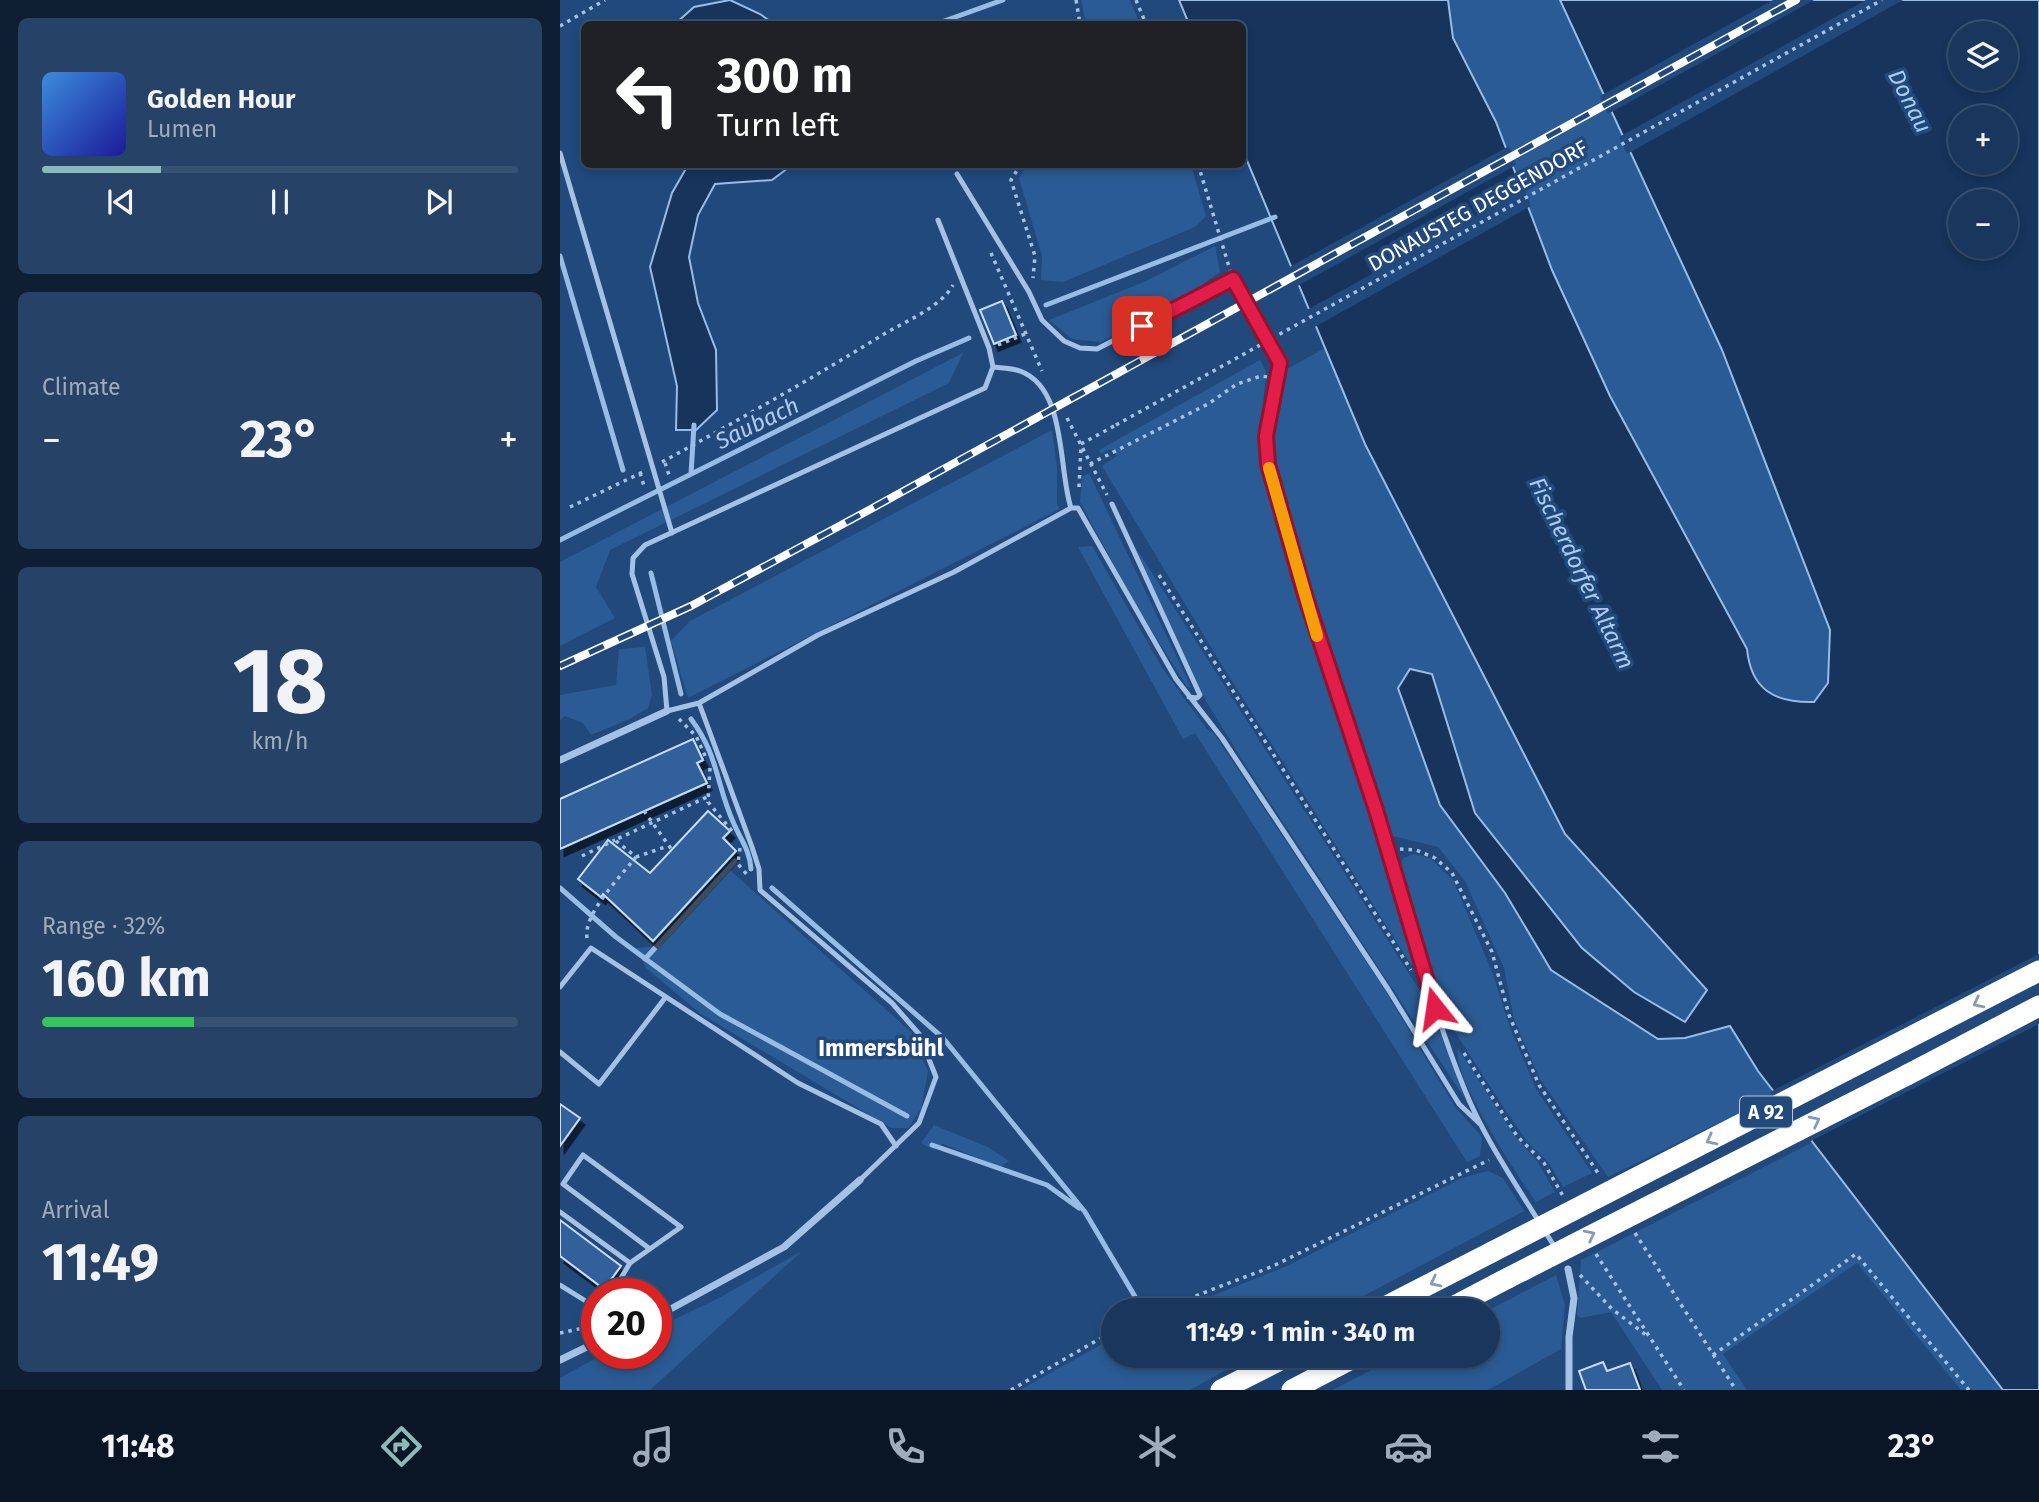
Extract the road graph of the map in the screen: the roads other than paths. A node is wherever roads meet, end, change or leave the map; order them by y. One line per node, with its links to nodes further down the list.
1 (560, 153): 7 (lane)
2 (957, 174): 17 (lane)
3 (938, 220): 4 (lane)
4 (993, 367): 6 (lane); 7 (lane)
5 (1112, 504): 8 (lane)
6 (1071, 508): 8 (lane); 9 (lane)
7 (672, 533): 10 (lane)
8 (1189, 697): 17 (lane)
9 (699, 703): 10 (lane); 18 (lane)
10 (667, 710): 11 (street)
11 (560, 760)
12 (2039, 971): 28 (highway, A 92, one-way to 28, bridge)
13 (560, 986): 14 (lane)
14 (665, 998): 16 (lane); 18 (lane)
15 (2039, 1006): 29 (highway, A 92, one-way to 15, bridge)
16 (560, 1052)
17 (1483, 1127): 24 (lane)
18 (895, 1146): 19 (lane)
19 (860, 1180): 30 (street)
20 (562, 1186): 22 (lane); 22 (lane)
21 (560, 1212): 23 (lane)
22 (650, 1249): 23 (lane)
23 (631, 1263): 25 (lane)
24 (1568, 1269): 37 (street)
25 (622, 1278)
26 (560, 1285): 27 (lane)
27 (581, 1298)
28 (1402, 1298)
29 (1470, 1298)
30 (672, 1308)
31 (581, 1350): 32 (street)
32 (560, 1360)
33 (1265, 1368): 35 (highway)
34 (1334, 1368): 36 (highway)
35 (1222, 1390)
36 (1292, 1390)
37 (1569, 1390)

